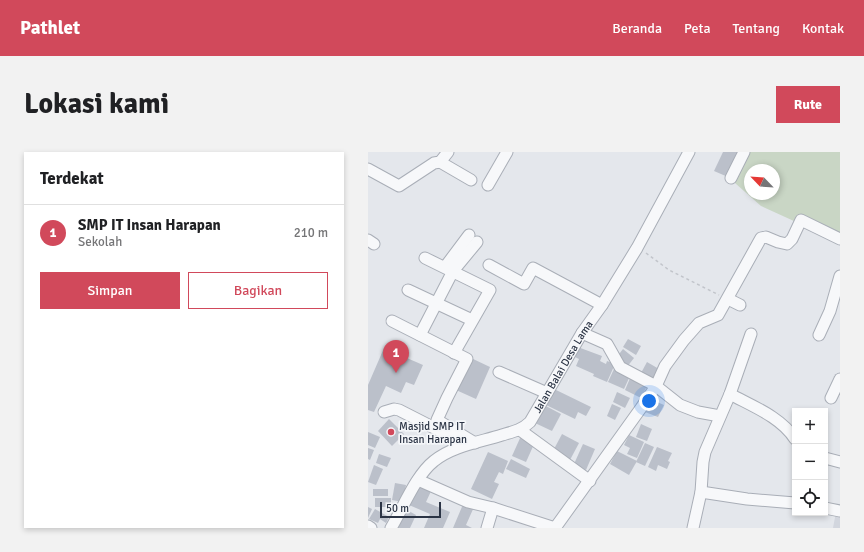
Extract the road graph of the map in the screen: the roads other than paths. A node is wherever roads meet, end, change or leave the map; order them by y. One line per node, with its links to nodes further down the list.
1 (448, 152): 5 (street)
2 (507, 152): 9 (street)
3 (689, 152): 20 (street, Jalan Balai Desa Lama)
4 (744, 152): 7 (street)
5 (440, 162): 6 (street); 8 (street)
6 (368, 169)
7 (730, 178)
8 (472, 180)
9 (488, 185)
10 (473, 239): 14 (street)
11 (840, 239): 17 (street)
12 (425, 258): 14 (street)
13 (489, 265): 20 (street)
14 (449, 269): 18 (street); 21 (street)
15 (840, 276): 26 (street)
16 (408, 290): 18 (street)
17 (728, 299): 19 (street); 30 (street)
18 (437, 304): 21 (street); 25 (street)
19 (740, 305)
20 (602, 306): 23 (street, Jalan Balai Desa Lama)
21 (472, 320): 27 (street)
22 (392, 321): 25 (street)
23 (582, 333): 30 (street); 31 (street, Jalan Balai Desa Lama)
24 (751, 334): 32 (street)
25 (420, 335): 27 (street)
26 (819, 335)
27 (454, 353): 38 (street)
28 (499, 372): 31 (street)
29 (840, 379): 33 (street)
30 (656, 386): 35 (street); 42 (street)
31 (547, 393): 36 (street, Jalan Balai Desa Lama)
32 (730, 394): 35 (street); 37 (street)
33 (831, 398)
34 (384, 412): 38 (street)
35 (720, 416): 43 (street)
36 (520, 430): 38 (street); 42 (street)
37 (792, 434)
38 (471, 444): 41 (street)
39 (828, 459): 40 (street)
40 (840, 462)
41 (418, 480): 45 (street); 50 (street)
42 (590, 481): 45 (street)
43 (702, 492): 44 (street); 52 (street)
44 (792, 504)
45 (493, 508): 51 (street)
46 (828, 509): 47 (street)
47 (840, 511)
48 (368, 526): 49 (street)
49 (372, 528)
50 (391, 528)
51 (487, 528)
52 (693, 528)

